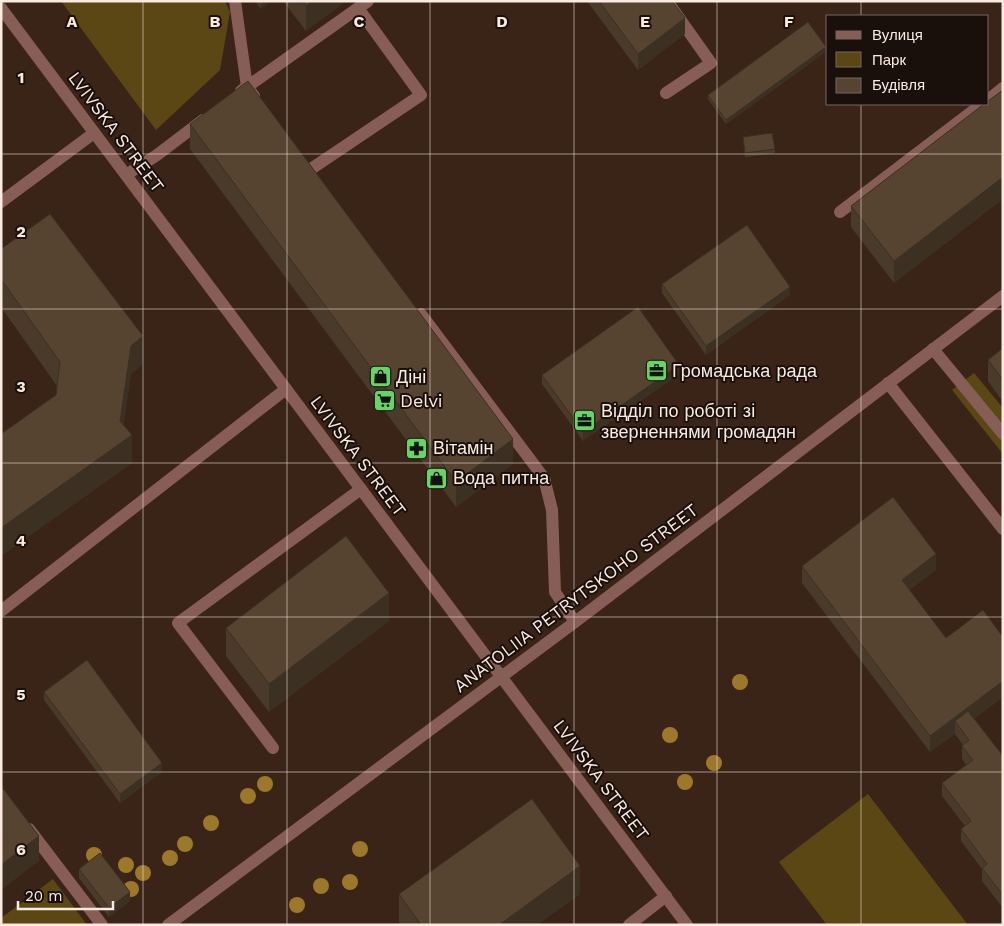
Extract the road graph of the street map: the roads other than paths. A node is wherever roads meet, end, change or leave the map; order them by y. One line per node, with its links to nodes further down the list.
1 (234, 1): 5 (street)
2 (667, 1): 7 (street)
3 (363, 5): 5 (street); 14 (street)
4 (1, 8): 13 (street, LVIVSKA STREET)
5 (247, 87): 8 (street); 11 (street)
6 (1003, 88): 9 (street)
7 (666, 93)
8 (232, 98)
9 (989, 99)
10 (981, 105): 17 (street)
11 (264, 109)
12 (210, 115): 15 (street)
13 (94, 133): 15 (street, LVIVSKA STREET); 16 (street)
14 (311, 169)
15 (126, 175): 22 (street, LVIVSKA STREET)
16 (1, 202)
17 (840, 212)
18 (1003, 296): 20 (street, ANATOLIIA PETRYTSKOHO STREET)
19 (416, 308): 27 (street)
20 (933, 349): 21 (street, ANATOLIIA PETRYTSKOHO STREET); 23 (street)
21 (888, 383): 25 (street); 27 (street, ANATOLIIA PETRYTSKOHO STREET)
22 (286, 389): 24 (street, LVIVSKA STREET); 26 (street)
23 (1003, 434)
24 (361, 489): 28 (street, LVIVSKA STREET); 29 (street)
25 (1003, 529)
26 (1, 611)
27 (575, 622): 28 (street, ANATOLIIA PETRYTSKOHO STREET)
28 (501, 678): 31 (street, LVIVSKA STREET); 33 (street, ANATOLIIA PETRYTSKOHO STREET)
29 (273, 748)
30 (23, 822): 32 (street)
31 (666, 896): 34 (street); 35 (street, LVIVSKA STREET)
32 (102, 925)
33 (168, 925)
34 (630, 925)
35 (687, 925)

